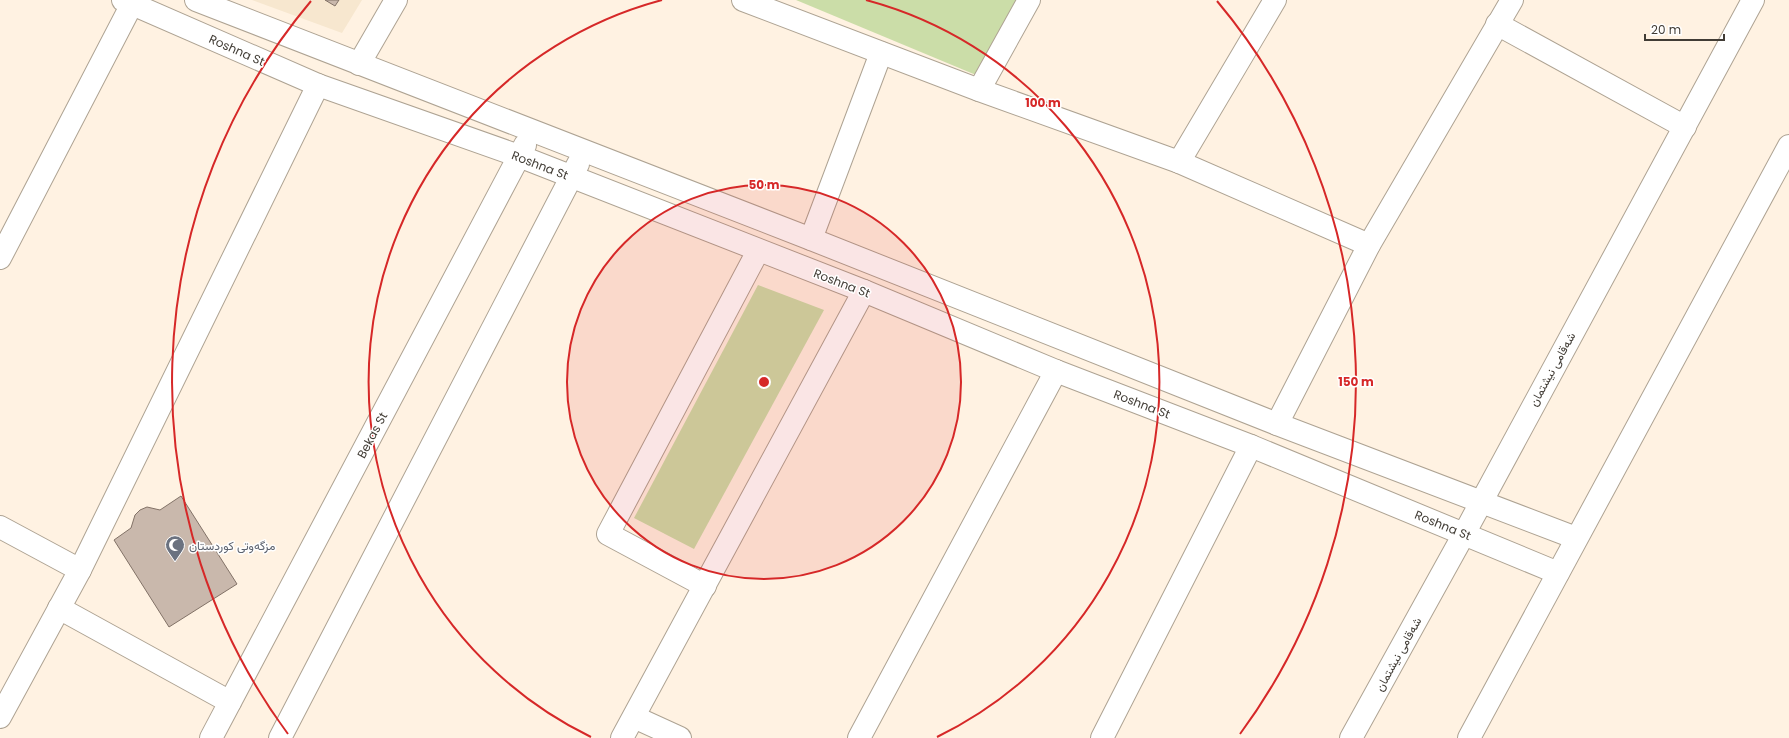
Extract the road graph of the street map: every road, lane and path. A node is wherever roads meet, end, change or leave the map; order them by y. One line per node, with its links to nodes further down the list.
1 (196, 0): 11 (street)
2 (396, 0): 11 (street)
3 (743, 0): 10 (street)
4 (1029, 0): 13 (street)
5 (1275, 0): 19 (street)
6 (1512, 0): 9 (street)
7 (1753, 0): 14 (street, شەقامی نیشتمان)
8 (127, 2): 12 (street, Roshna St); 24 (street)
9 (1497, 24): 14 (street); 22 (street)
10 (881, 53): 13 (street); 21 (street)
11 (359, 64): 15 (street)
12 (318, 85): 18 (street, Roshna St); 33 (street)
13 (979, 90): 19 (street)
14 (1685, 127): 29 (street, شەقامی نیشتمان)
15 (531, 131): 17 (street); 18 (street, Bekas St)
16 (1789, 146): 32 (street)
17 (584, 152): 20 (street); 21 (street)
18 (519, 156): 20 (street, Roshna St); 37 (street, Bekas St)
19 (1179, 162): 22 (street)
20 (571, 177): 23 (street, Roshna St); 41 (street)
21 (811, 239): 27 (street)
22 (1369, 245): 27 (street)
23 (758, 250): 25 (street, Roshna St); 35 (street)
24 (0, 258)
25 (864, 291): 26 (street, Roshna St); 35 (street)
26 (1056, 370): 28 (street, Roshna St); 44 (street)
27 (1277, 424): 29 (street)
28 (1251, 446): 31 (street, Roshna St); 45 (street)
29 (1481, 500): 31 (street, شەقامی نیشتمان); 32 (street)
30 (0, 527): 33 (street)
31 (1464, 534): 34 (street, Roshna St); 46 (street, شەقامی نیشتمان)
32 (1576, 538): 34 (street)
33 (80, 570): 36 (street)
34 (1558, 573): 47 (street)
35 (705, 586): 39 (street)
36 (59, 608): 37 (street); 38 (street)
37 (230, 702): 40 (street, Bekas St)
38 (0, 717)
39 (634, 717): 42 (street); 43 (street)
40 (211, 738)
41 (280, 738)
42 (622, 738)
43 (680, 738)
44 (859, 738)
45 (1102, 738)
46 (1351, 738)
47 (1469, 738)

